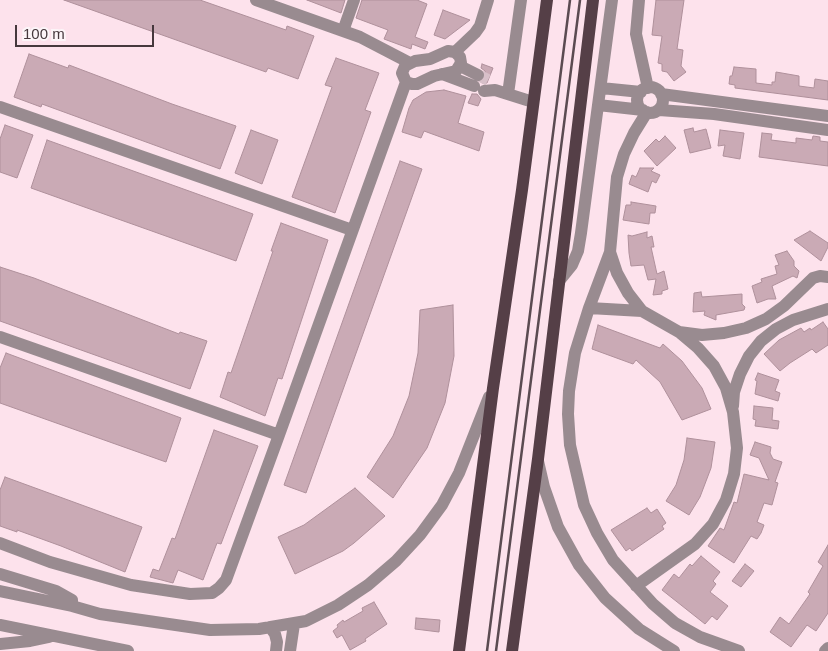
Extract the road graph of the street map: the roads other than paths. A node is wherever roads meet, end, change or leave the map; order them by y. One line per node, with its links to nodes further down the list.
1 (256, 0): 9 (street)
2 (354, 0): 9 (street)
3 (488, 0): 10 (street)
4 (521, 0): 18 (street)
5 (547, 0): 20 (main road)
6 (593, 0): 29 (main road)
7 (612, 0): 16 (street)
8 (639, 0): 17 (street)
9 (343, 31): 11 (street)
10 (455, 52): 11 (street); 12 (street)
11 (410, 63): 14 (street)
12 (460, 66): 13 (street); 15 (street)
13 (442, 74): 14 (street); 15 (street)
14 (406, 82): 26 (street)
15 (484, 84): 18 (street)
16 (601, 88): 17 (street); 21 (street)
17 (644, 90): 19 (street); 23 (street)
18 (508, 94): 20 (street)
19 (661, 94): 23 (street); 24 (street)
20 (533, 102): 35 (main road)
21 (598, 105): 23 (street); 29 (street)
22 (0, 107): 26 (street)
23 (649, 111): 25 (street); 27 (street)
24 (828, 116)
25 (828, 130)
26 (352, 230): 37 (street)
27 (610, 252): 30 (street); 32 (street)
28 (828, 277): 33 (street)
29 (559, 281): 38 (main road)
30 (589, 308): 32 (street); 41 (street)
31 (828, 308): 36 (street)
32 (642, 311): 33 (street)
33 (679, 332): 36 (street)
34 (0, 337): 37 (street)
35 (492, 388): 44 (street); 53 (main road)
36 (733, 412): 41 (street)
37 (279, 435): 39 (street)
38 (538, 459): 54 (main road); 55 (street)
39 (0, 543)
40 (0, 574): 43 (street)
41 (636, 586): 56 (street)
42 (0, 591): 43 (street)
43 (72, 606): 46 (street)
44 (294, 624): 46 (street); 52 (street)
45 (0, 625): 47 (street)
46 (270, 627): 51 (street)
47 (52, 636): 48 (street); 50 (street)
48 (0, 644)
49 (828, 648): 57 (street)
50 (128, 651)
51 (276, 651)
52 (290, 651)
53 (459, 651)
54 (512, 651)
55 (673, 651)
56 (739, 651)
57 (825, 651)

